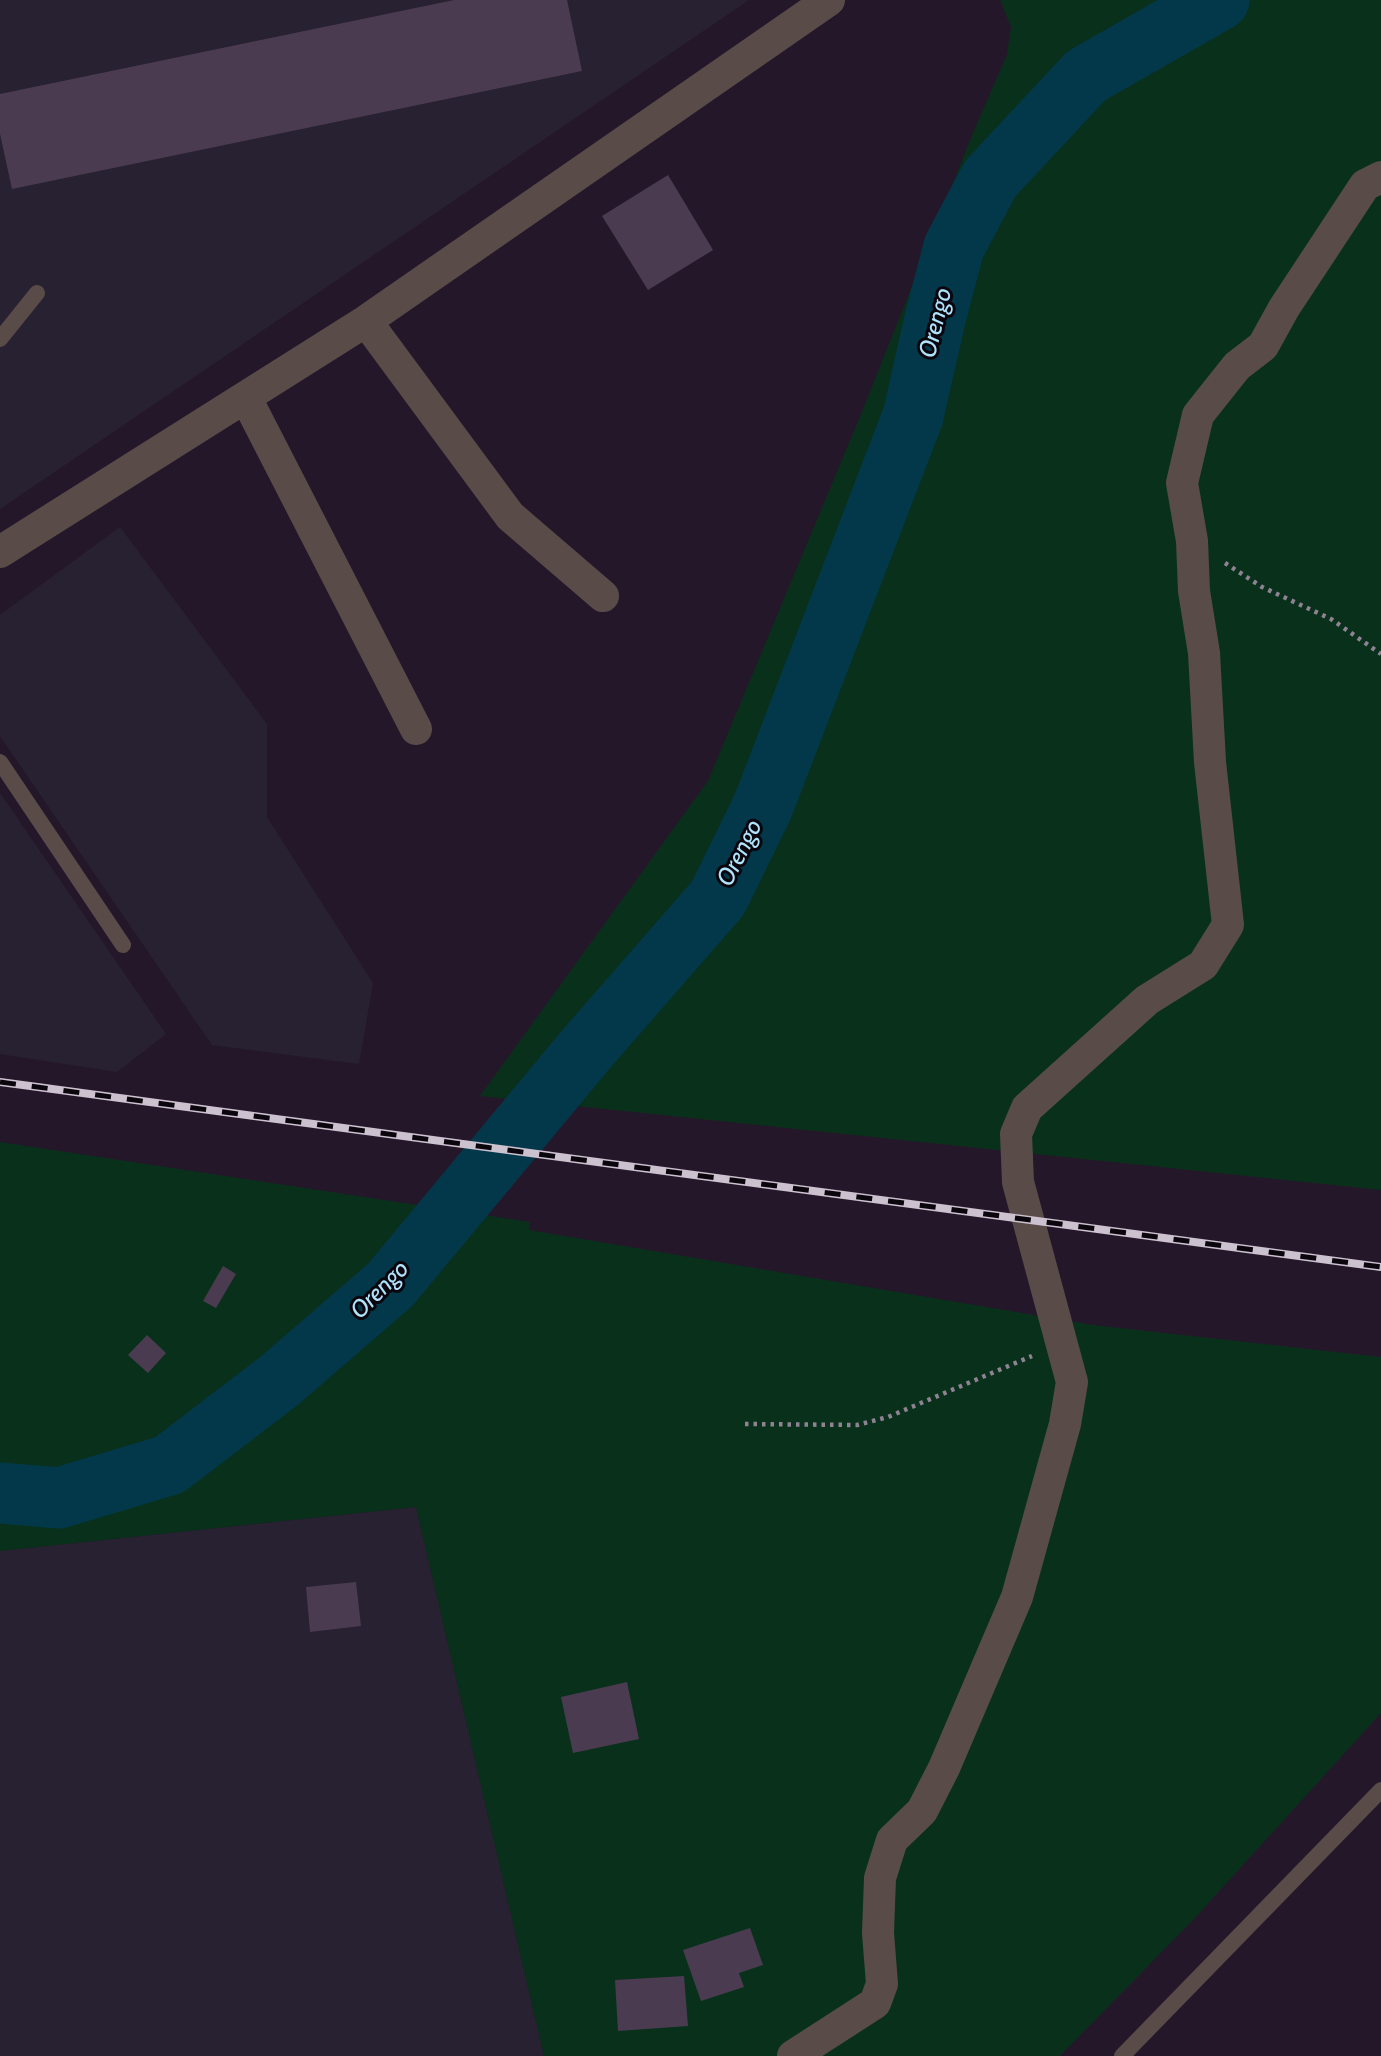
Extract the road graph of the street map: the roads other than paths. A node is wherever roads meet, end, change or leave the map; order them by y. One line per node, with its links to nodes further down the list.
1 (829, 0): 4 (street)
2 (1381, 177): 13 (street)
3 (37, 293): 5 (lane)
4 (366, 321): 6 (street); 8 (street)
5 (0, 339)
6 (246, 398): 7 (street); 9 (street)
7 (0, 552)
8 (603, 596)
9 (416, 729)
10 (0, 762): 11 (lane)
11 (123, 945)
12 (1381, 1790): 14 (lane)
13 (793, 2056)
14 (1122, 2056)

